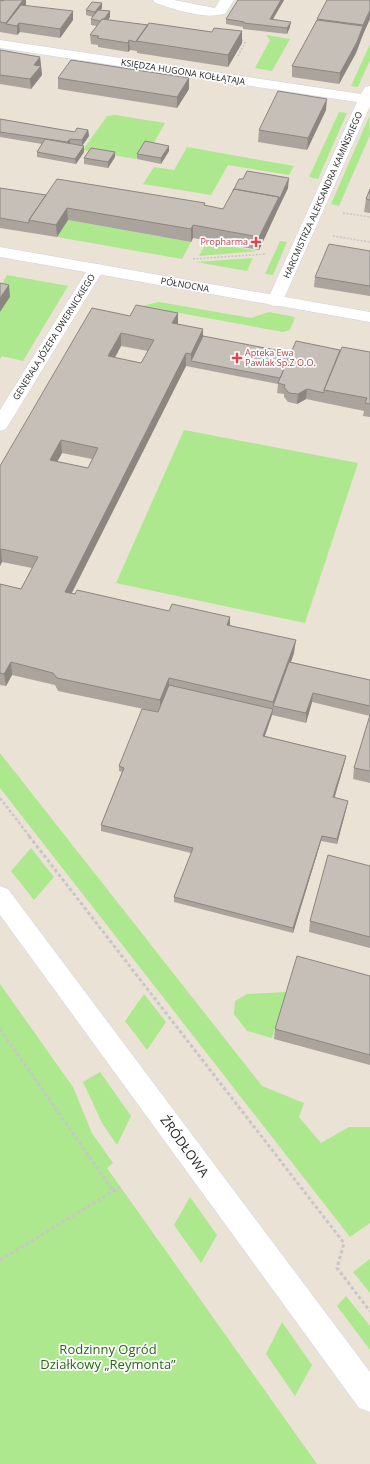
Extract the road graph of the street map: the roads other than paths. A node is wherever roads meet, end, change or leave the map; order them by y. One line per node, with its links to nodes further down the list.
1 (160, 0): 2 (street)
2 (227, 0)
3 (0, 44): 4 (street, KSIĘDZA HUGONA KOŁŁĄTAJA)
4 (368, 95): 7 (street, HARCMISTRZA ALEKSANDRA KAMIŃSKIEGO)
5 (0, 252): 6 (street, PÓŁNOCNA)
6 (96, 269): 7 (street, PÓŁNOCNA); 9 (street, GENERAŁA JÓZEFA DWERNICKIEGO)
7 (275, 301): 8 (street, PÓŁNOCNA)
8 (370, 318)
9 (0, 424)
10 (0, 896): 11 (street, ŹRÓDŁOWA)
11 (370, 1397)

